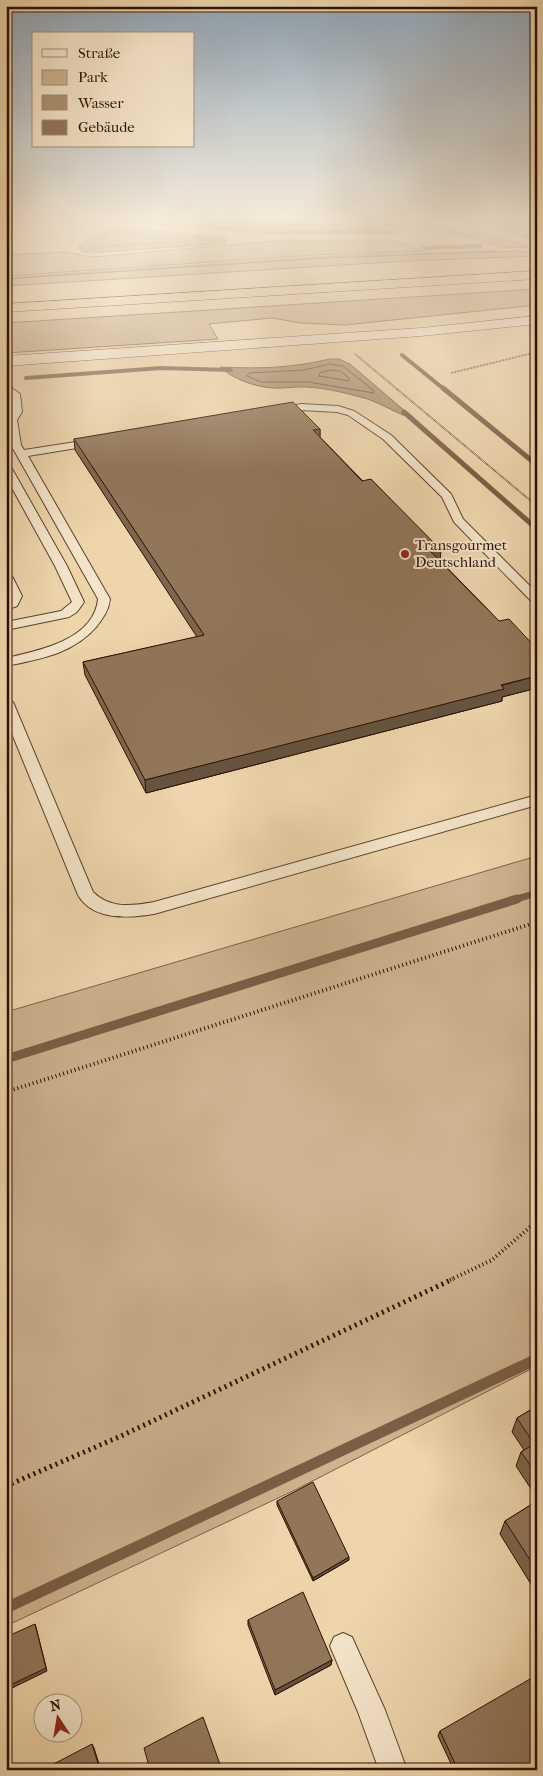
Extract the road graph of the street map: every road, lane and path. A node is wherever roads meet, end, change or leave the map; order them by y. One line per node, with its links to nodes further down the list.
1 (88, 303): 2 (highway)
2 (6, 308)
3 (537, 320): 4 (street)
4 (344, 338): 6 (street); 14 (path)
5 (537, 352): 7 (path)
6 (6, 361)
7 (451, 374)
8 (7, 390): 10 (lane)
9 (262, 414): 16 (lane)
10 (9, 417): 12 (lane)
11 (108, 440): 12 (lane)
12 (21, 454): 19 (lane)
13 (6, 466): 18 (lane)
14 (537, 506)
15 (6, 576): 17 (lane)
16 (537, 600)
17 (6, 606)
18 (6, 626)
19 (6, 662)
20 (6, 702): 21 (lane)
21 (537, 800)
22 (537, 922): 23 (path)
23 (6, 1092)
24 (537, 1221): 25 (path)
25 (6, 1486)
26 (343, 1646): 27 (lane)
27 (393, 1770)

